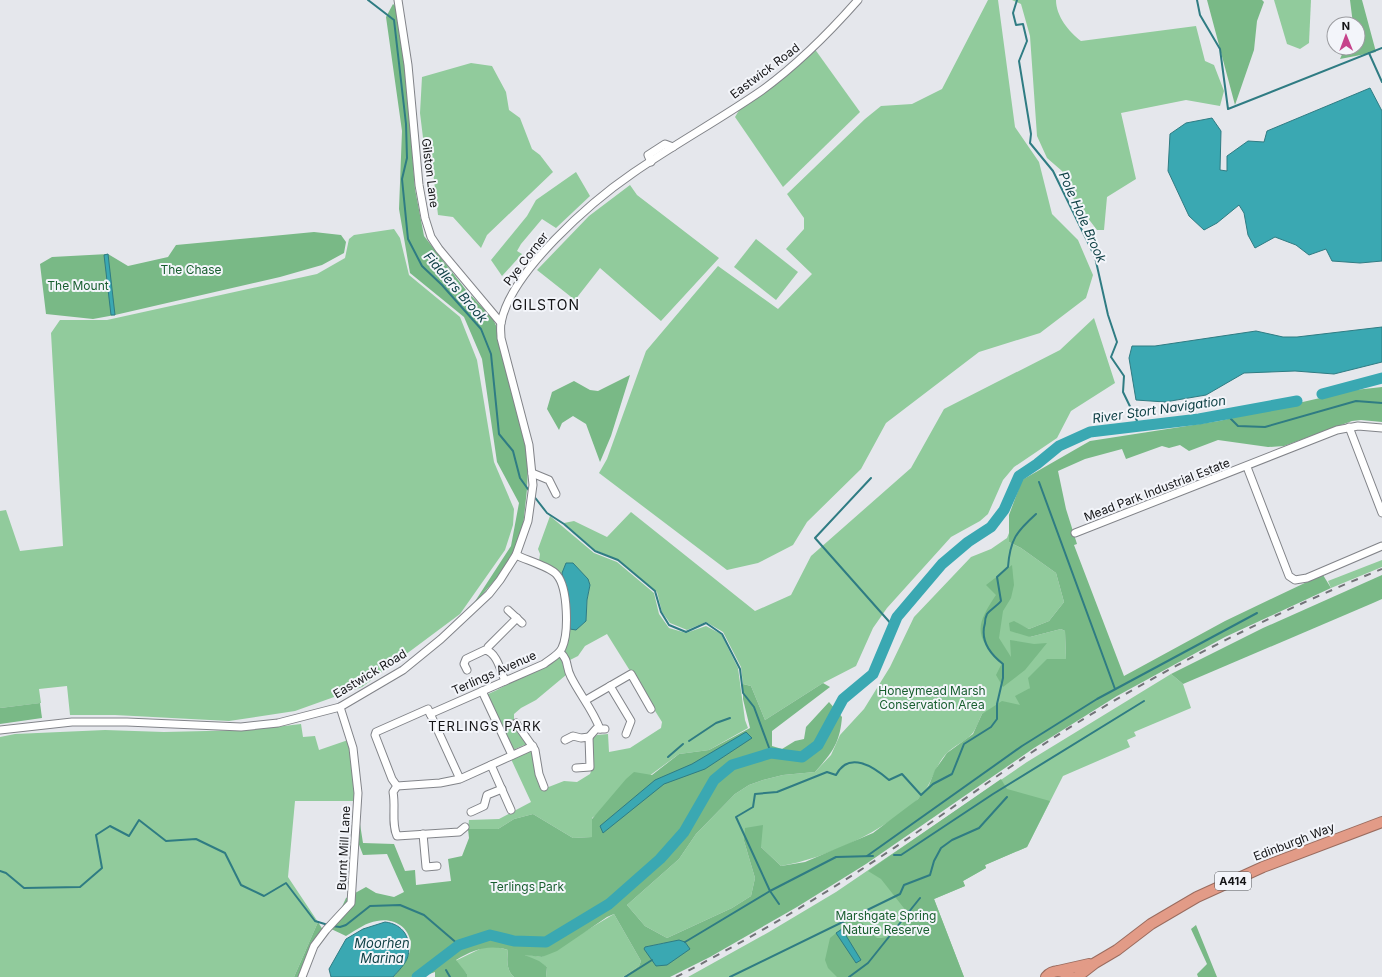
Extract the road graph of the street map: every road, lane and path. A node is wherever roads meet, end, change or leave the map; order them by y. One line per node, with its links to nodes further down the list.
1 (398, 0): 4 (street, Gilston Lane)
2 (858, 0): 3 (street, Eastwick Road)
3 (651, 162): 4 (street, Pye Corner)
4 (501, 323): 8 (street, Pye Corner)
5 (1349, 427): 6 (street, Mead Park Industrial Estate); 7 (street, Mead Park Industrial Estate); 11 (street)
6 (1382, 428)
7 (1247, 467): 12 (street, Mead Park Industrial Estate); 13 (street, Mead Park Industrial Estate)
8 (532, 473): 9 (street, Pye Corner); 10 (street)
9 (533, 485): 14 (street, Eastwick Road)
10 (556, 494)
11 (1382, 513)
12 (1075, 533)
13 (1382, 546)
14 (516, 555): 17 (street); 23 (street, Eastwick Road)
15 (508, 610): 16 (street)
16 (488, 650): 18 (street); 19 (street)
17 (560, 652): 19 (street, Terlings Avenue); 22 (street)
18 (467, 670)
19 (505, 681): 21 (street, Terlings Avenue)
20 (610, 686): 22 (street); 24 (street); 28 (street)
21 (482, 691): 25 (street, Terlings Avenue); 32 (street)
22 (586, 700): 29 (street)
23 (340, 707): 27 (street, Eastwick Road); 47 (street, Burnt Mill Lane)
24 (652, 709)
25 (429, 711): 35 (street); 36 (street, Terlings Avenue)
26 (516, 723): 31 (street)
27 (0, 730)
28 (626, 734)
29 (590, 737): 30 (street); 34 (street)
30 (565, 740)
31 (533, 746): 32 (street); 37 (street)
32 (512, 755): 33 (street)
33 (491, 764): 35 (street); 38 (street)
34 (576, 768)
35 (460, 779): 36 (street)
36 (397, 786): 43 (street)
37 (544, 787)
38 (502, 789): 39 (street); 40 (street)
39 (511, 810)
40 (471, 812)
41 (1382, 822): 45 (highway, Edinburgh Way / A414)
42 (465, 827): 43 (street)
43 (423, 834): 44 (street)
44 (437, 866)
45 (1095, 963): 46 (highway, Edinburgh Way / A414); 50 (highway, Edinburgh Way / A414)
46 (1058, 971): 48 (highway, Edinburgh Way); 49 (highway)
47 (302, 977)
48 (1046, 977)
49 (1071, 977)
50 (1077, 977)

